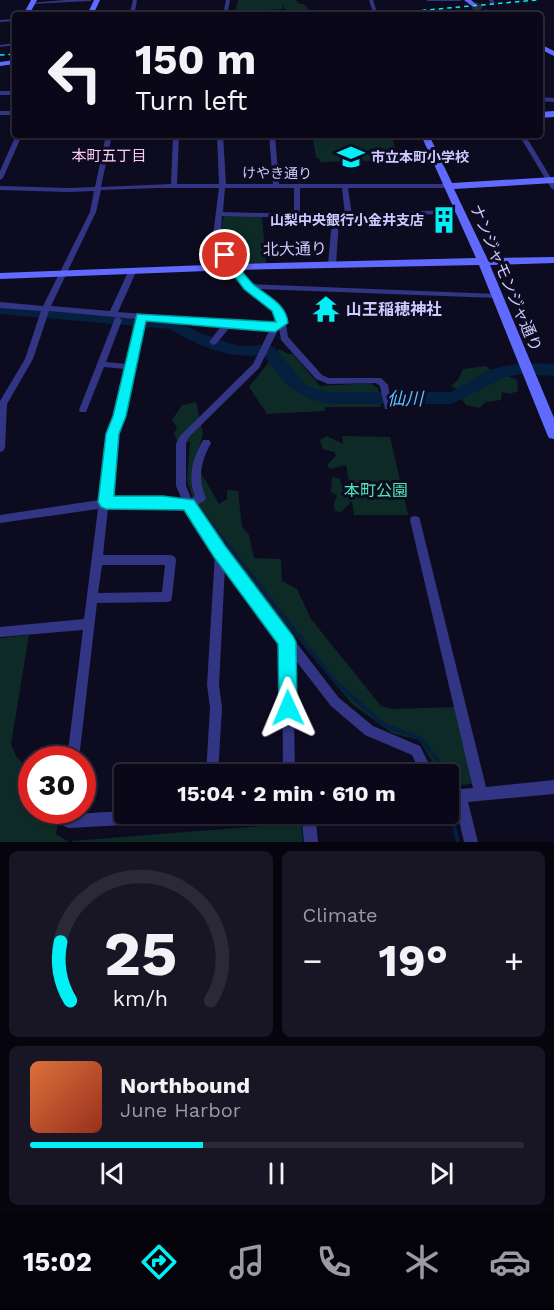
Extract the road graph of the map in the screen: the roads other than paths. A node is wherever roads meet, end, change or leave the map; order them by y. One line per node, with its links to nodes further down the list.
1 (90, 0): 5 (street)
2 (371, 0): 6 (street)
3 (428, 0): 4 (street)
4 (460, 0)
5 (33, 2)
6 (375, 12)
7 (18, 138): 15 (street)
8 (107, 138): 24 (street)
9 (176, 138): 17 (street)
10 (220, 138): 18 (street)
11 (272, 138): 20 (street)
12 (426, 138): 19 (street, ナンジャモンジャ通り)
13 (524, 138): 16 (street)
14 (364, 176): 22 (street)
15 (0, 178)
16 (552, 183): 19 (street, けやき通り)
17 (174, 186): 18 (street, けやき通り); 24 (street, けやき通り)
18 (223, 186): 20 (street, けやき通り); 27 (street)
19 (449, 186): 22 (street, けやき通り); 26 (street, ナンジャモンジャ通り)
20 (276, 187): 21 (street, けやき通り)
21 (297, 187): 25 (street, けやき通り); 28 (street)
22 (366, 187): 25 (street, けやき通り)
23 (0, 188): 24 (street, けやき通り)
24 (98, 188): 36 (street)
25 (345, 188): 30 (street)
26 (459, 211): 30 (street); 32 (street, ナンジャモンジャ通り)
27 (220, 214): 28 (street); 34 (street)
28 (297, 216): 29 (street)
29 (336, 217): 30 (street); 33 (street)
30 (349, 217)
31 (554, 260): 32 (street, 北大通り)
32 (483, 261): 33 (street, 北大通り); 39 (street, ナンジャモンジャ通り)
33 (332, 265): 34 (street, 北大通り)
34 (233, 267): 35 (street, 北大通り); 38 (street)
35 (132, 272): 36 (street, 北大通り); 42 (street)
36 (61, 274): 37 (street, 北大通り); 41 (street)
37 (0, 276)
38 (248, 286): 39 (street); 45 (street)
39 (497, 296): 51 (street, ナンジャモンジャ通り)
40 (0, 305): 41 (street)
41 (45, 311): 42 (street); 53 (street)
42 (116, 317): 43 (street); 47 (street)
43 (141, 320): 44 (street); 48 (street)
44 (228, 324): 45 (street); 46 (street)
45 (278, 325): 49 (street); 55 (street)
46 (213, 342)
47 (101, 364): 48 (street); 50 (street)
48 (131, 367): 54 (street)
49 (388, 406)
50 (83, 410)
51 (554, 434)
52 (206, 443): 55 (street)
53 (0, 448)
54 (106, 502): 55 (street); 56 (street); 59 (street)
55 (189, 504): 58 (street)
56 (0, 519)
57 (415, 520): 69 (street)
58 (220, 552): 63 (street); 65 (street)
59 (99, 560): 60 (street); 60 (street)
60 (94, 598): 61 (street)
61 (90, 624): 62 (street); 64 (street)
62 (0, 633)
63 (287, 642): 66 (street); 67 (street)
64 (75, 746)
65 (213, 764)
66 (289, 764)
67 (424, 764)
68 (554, 787): 69 (street)
69 (481, 794): 70 (street)
70 (459, 796)
71 (459, 810): 76 (street)
72 (114, 819): 73 (street)
73 (96, 820)
74 (309, 824): 75 (street)
75 (311, 842)
76 (471, 842)

